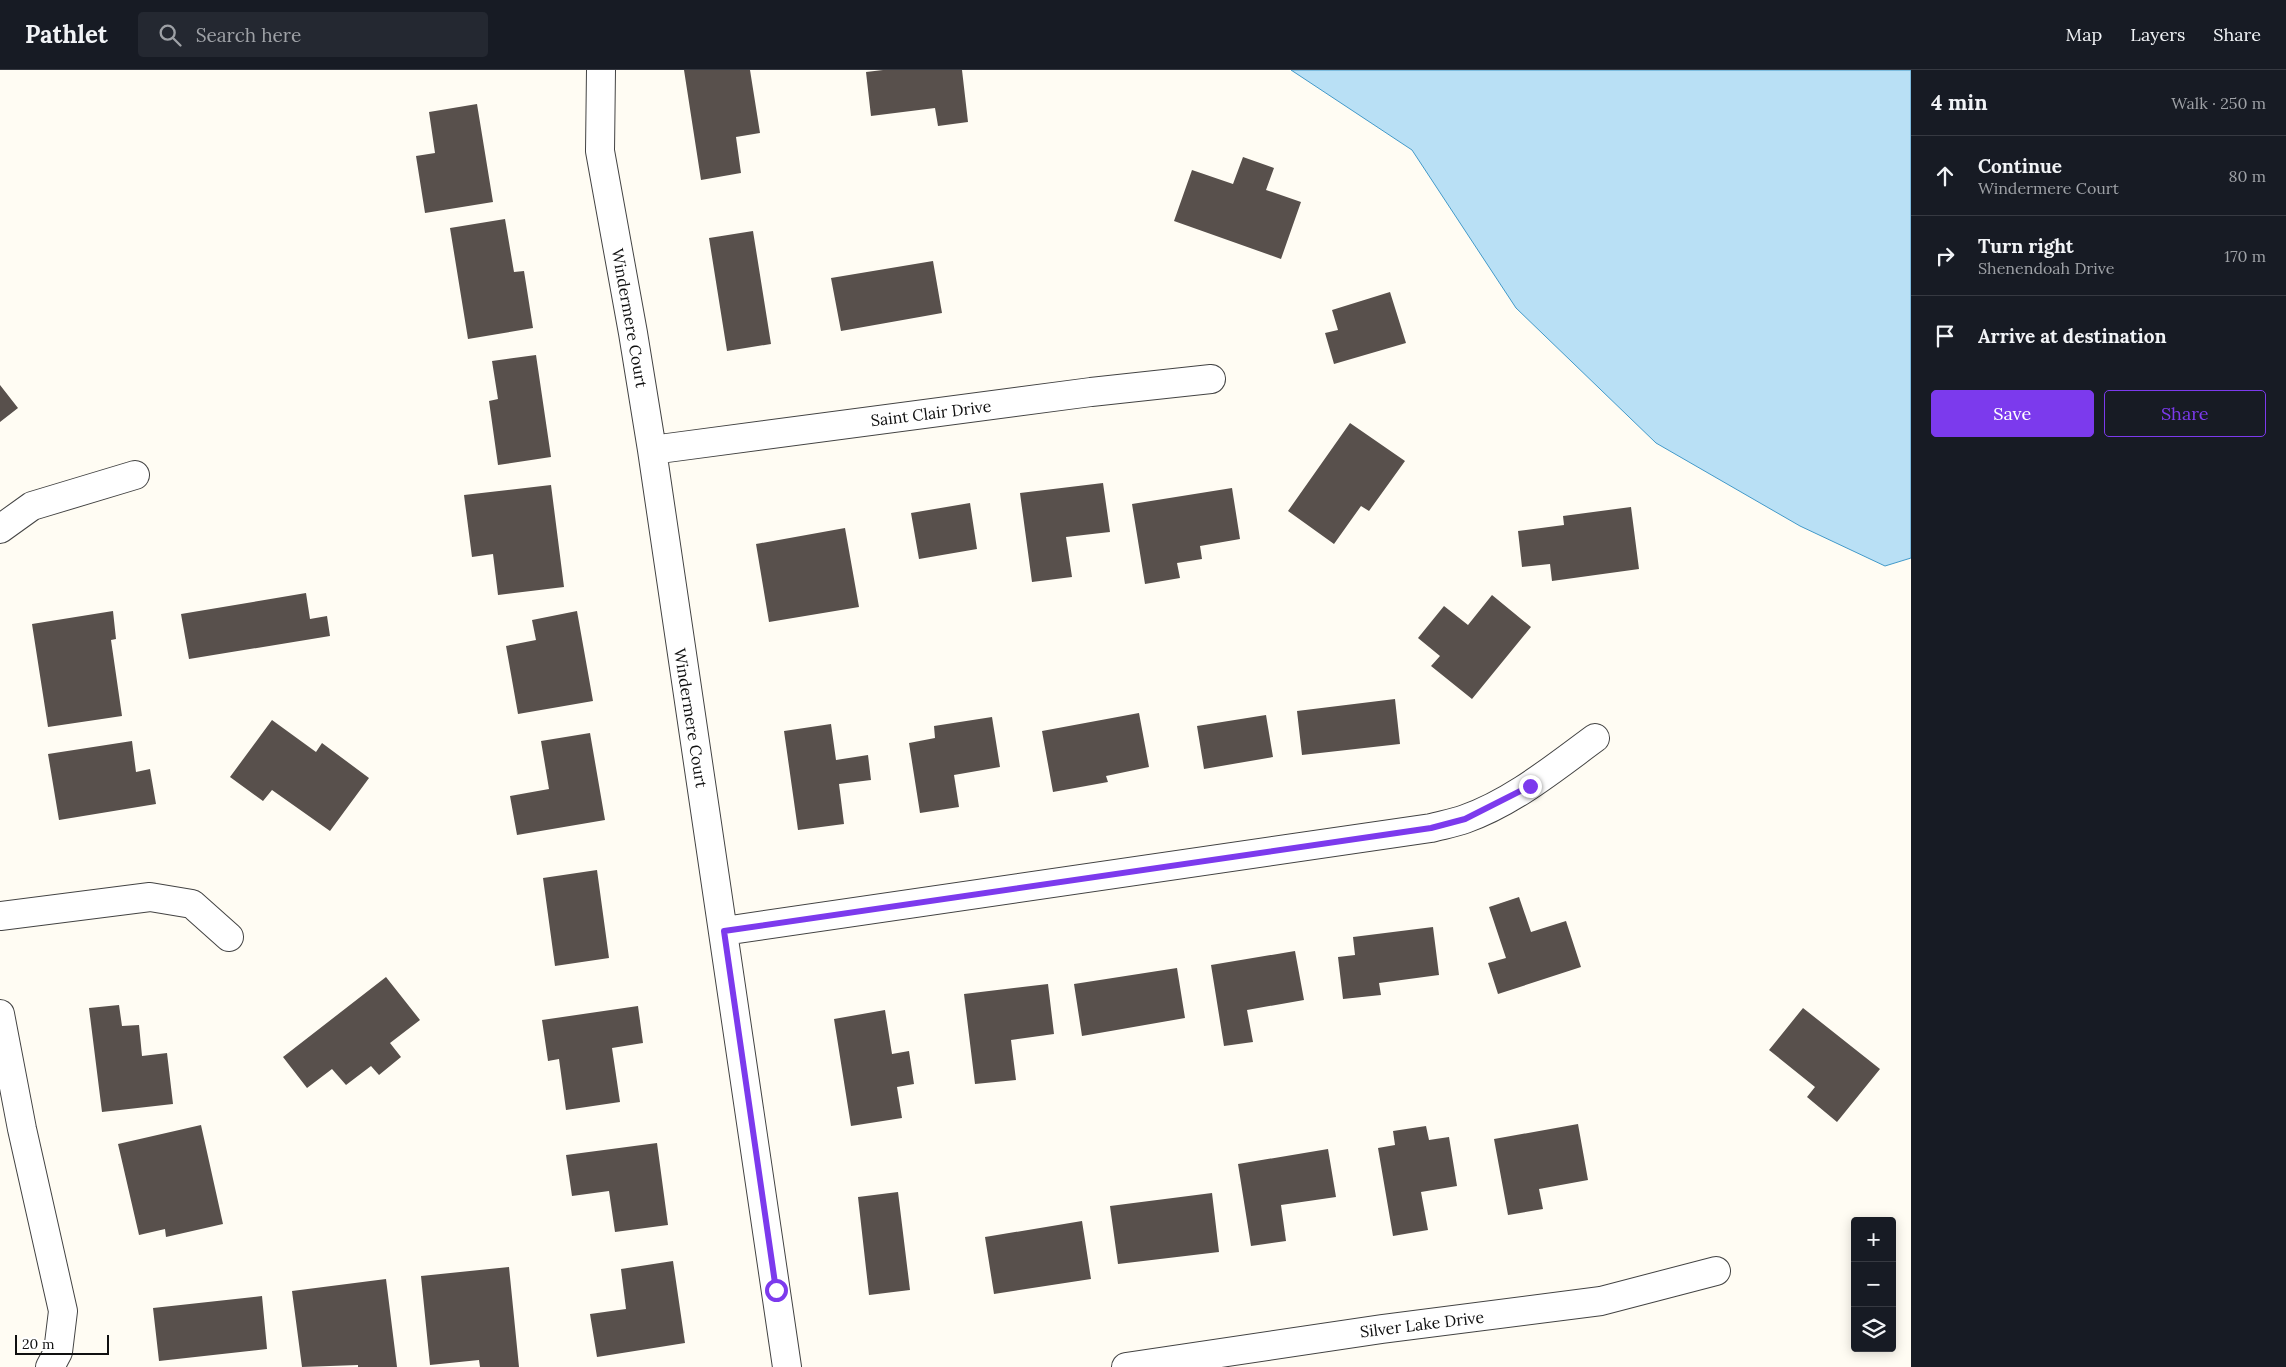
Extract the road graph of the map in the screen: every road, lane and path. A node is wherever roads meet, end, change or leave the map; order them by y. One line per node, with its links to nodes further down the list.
1 (601, 70): 3 (street, Windermere Court)
2 (1211, 379): 3 (street, Saint Clair Drive)
3 (652, 450): 8 (street, Windermere Court)
4 (134, 475): 5 (street)
5 (0, 529)
6 (1595, 738): 8 (street)
7 (0, 916): 9 (street)
8 (724, 931): 13 (street, Windermere Court)
9 (229, 938)
10 (0, 1014): 12 (street)
11 (1716, 1270): 14 (street, Silver Lake Drive)
12 (50, 1367)
13 (787, 1367)
14 (1126, 1367)

